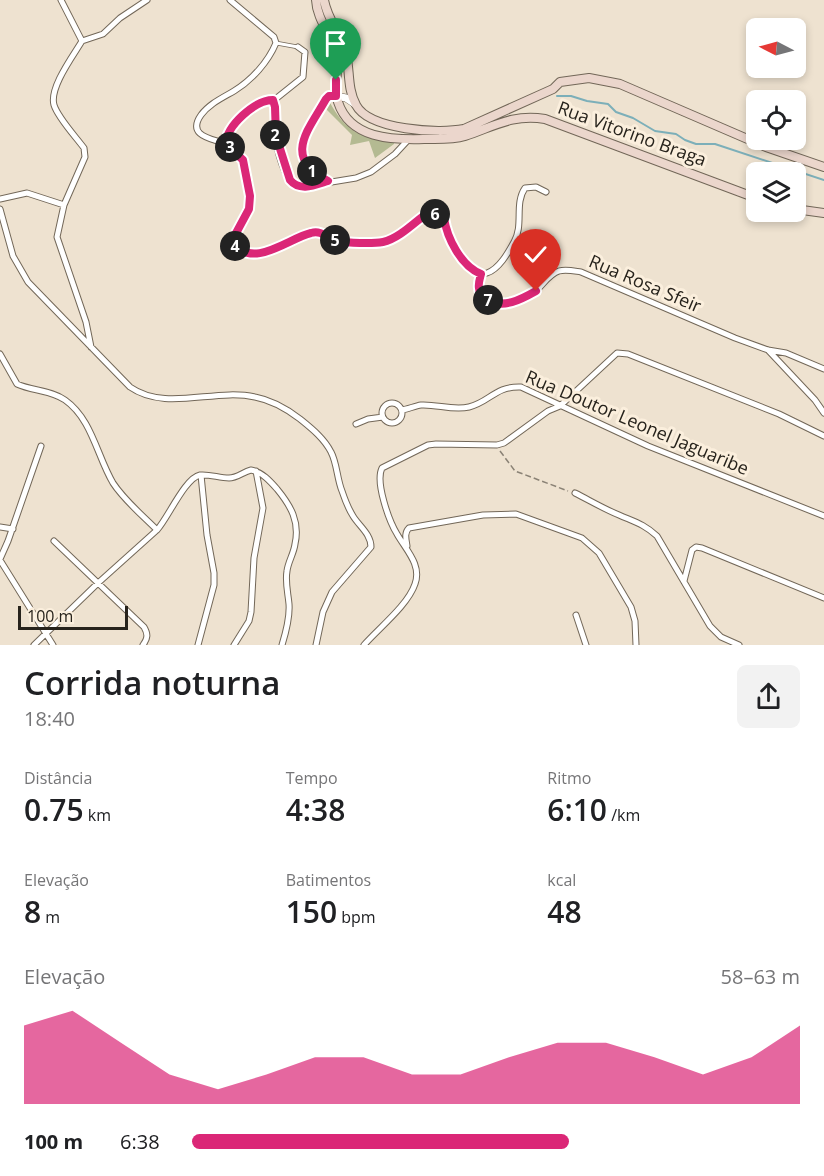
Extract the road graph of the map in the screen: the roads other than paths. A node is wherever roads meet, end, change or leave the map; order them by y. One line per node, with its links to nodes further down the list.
1 (61, 0): 6 (street)
2 (147, 0): 6 (street)
3 (230, 0): 7 (street)
4 (316, 0): 9 (main road)
5 (324, 0): 11 (main road)
6 (82, 41): 19 (street)
7 (276, 43): 8 (lane); 13 (street)
8 (298, 47): 10 (street)
9 (336, 96): 11 (street); 12 (main road, Rua Vitorino Braga); 15 (street)
10 (273, 100): 13 (street); 15 (street)
11 (355, 104): 14 (main road)
12 (408, 140): 15 (street); 17 (main road, Rua Vitorino Braga)
13 (226, 144): 23 (street)
14 (824, 167)
15 (328, 181)
16 (546, 192): 23 (street)
17 (746, 194)
18 (0, 199): 19 (street)
19 (64, 205): 24 (street)
20 (0, 209): 24 (street)
21 (806, 210): 22 (main road)
22 (824, 213)
23 (481, 274): 25 (street, Rua Rosa Sfeir)
24 (92, 349): 56 (street)
25 (768, 350): 27 (street, Rua Rosa Sfeir); 30 (street)
26 (0, 354): 41 (street)
27 (824, 369)
28 (560, 405): 29 (street, Rua Doutor Leonel Jaguaribe); 33 (street); 38 (street, Rua Doutor Leonel Jaguaribe); 43 (street)
29 (402, 410): 31 (street, Rua Doutor Leonel Jaguaribe); 31 (street, Rua Doutor Leonel Jaguaribe)
30 (824, 413)
31 (382, 417): 32 (street)
32 (356, 424)
33 (824, 436)
34 (41, 446): 40 (street)
35 (256, 471): 36 (street); 54 (street); 55 (street)
36 (201, 475): 41 (street); 53 (street)
37 (575, 493): 45 (street)
38 (824, 516)
39 (0, 527): 40 (street)
40 (13, 529): 44 (street)
41 (157, 530): 46 (street)
42 (54, 541): 46 (street)
43 (408, 548): 57 (street); 59 (street)
44 (0, 560): 49 (street)
45 (684, 581): 47 (street); 60 (street)
46 (98, 583): 49 (street); 52 (street)
47 (824, 598)
48 (576, 615): 58 (street)
49 (45, 634): 50 (street); 51 (street)
50 (34, 645)
51 (53, 645)
52 (143, 645)
53 (198, 645)
54 (234, 645)
55 (282, 645)
56 (316, 645)
57 (364, 645)
58 (586, 645)
59 (636, 645)
60 (739, 645)

